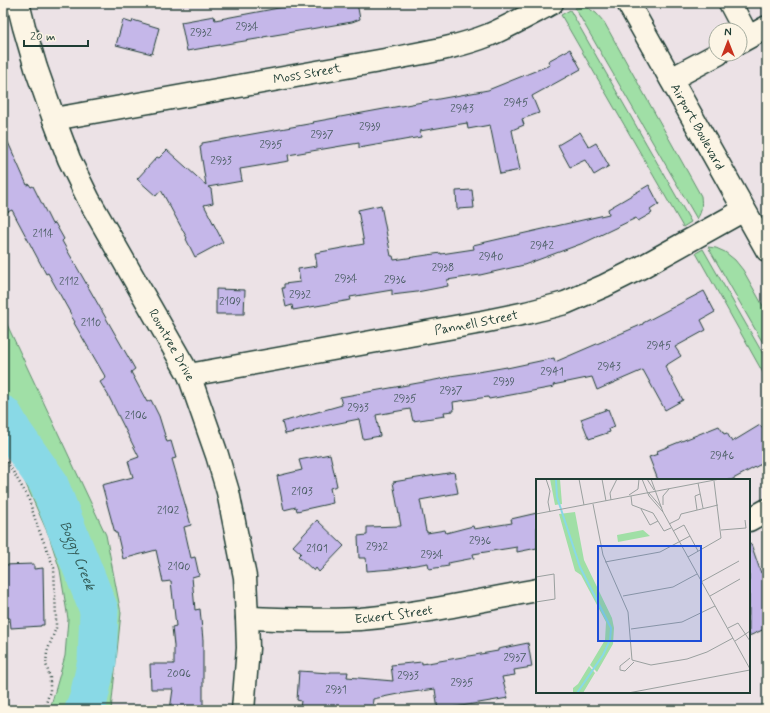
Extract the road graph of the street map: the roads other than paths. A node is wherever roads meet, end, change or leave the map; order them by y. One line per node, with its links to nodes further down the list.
1 (18, 3): 10 (street, Rountree Drive)
2 (552, 3): 10 (street, Moss Street)
3 (628, 3): 9 (street, Airport Boulevard)
4 (730, 3): 5 (street)
5 (737, 22)
6 (767, 27): 7 (street)
7 (748, 38)
8 (708, 59): 9 (street)
9 (671, 79): 11 (street, Airport Boulevard)
10 (54, 119): 13 (street, Rountree Drive)
11 (744, 210): 12 (street, Airport Boulevard); 13 (street, Pannell Street)
12 (767, 250)
13 (189, 375): 17 (street, Rountree Drive)
14 (767, 510): 15 (street)
15 (750, 519)
16 (536, 590): 17 (street, Eckert Street)
17 (248, 618): 18 (street, Rountree Drive)
18 (243, 710)

